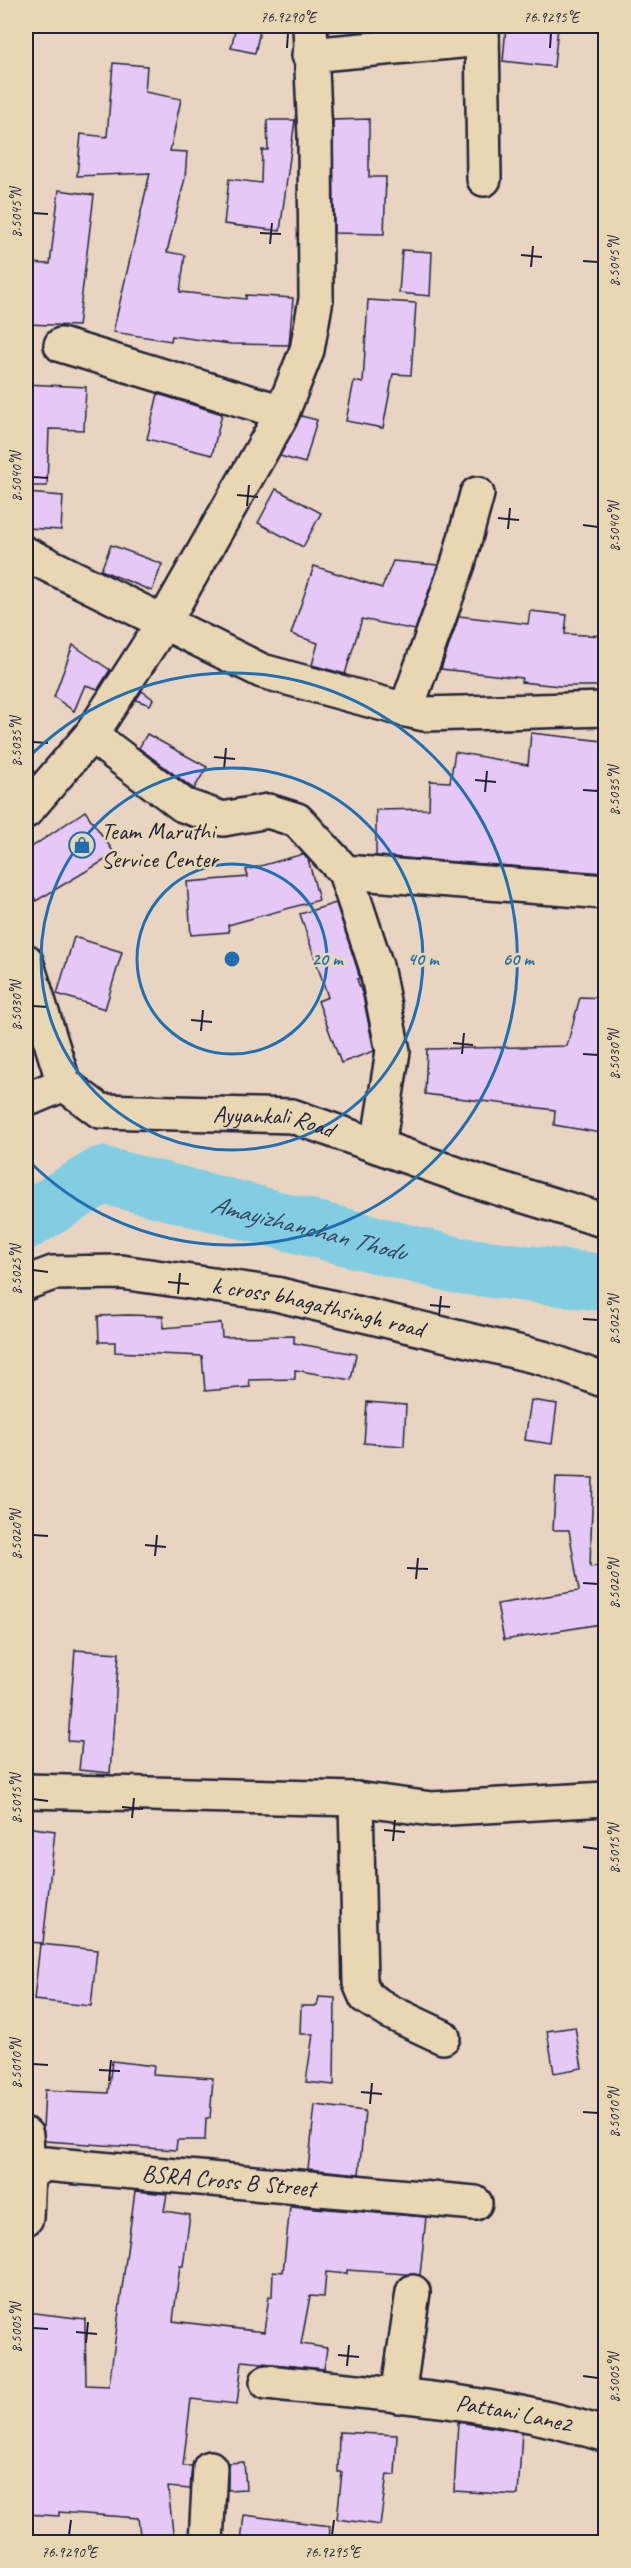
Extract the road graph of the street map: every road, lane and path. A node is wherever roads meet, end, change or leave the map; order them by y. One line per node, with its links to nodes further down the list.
1 (482, 32): 2 (street); 3 (street)
2 (309, 40): 5 (street)
3 (484, 179)
4 (61, 345): 5 (street)
5 (282, 412): 8 (street)
6 (477, 494): 10 (street)
7 (26, 554): 8 (street)
8 (164, 622): 10 (street); 11 (street)
9 (606, 709): 10 (street)
10 (406, 710)
11 (91, 735): 12 (street); 13 (street)
12 (26, 811)
13 (345, 872): 14 (street); 18 (street)
14 (606, 892)
15 (26, 961): 16 (street)
16 (64, 1084): 17 (street); 18 (street, Ayyankali Road)
17 (26, 1100)
18 (378, 1146): 19 (street, Ayyankali Road)
19 (606, 1221)
20 (26, 1283): 21 (street, k cross bhagathsingh road)
21 (606, 1381)
22 (26, 1791): 23 (street)
23 (356, 1799): 24 (street); 25 (street)
24 (606, 1799)
25 (443, 2037)
26 (26, 2135): 27 (street)
27 (28, 2174): 28 (street, BSRA Cross B Street); 29 (street)
28 (475, 2203)
29 (26, 2218)
30 (413, 2292): 32 (street)
31 (267, 2382): 32 (street, Pattani Lane2)
32 (409, 2397): 33 (street, Pattani Lane2)
33 (606, 2435)
34 (210, 2468): 35 (street)
35 (206, 2542)

